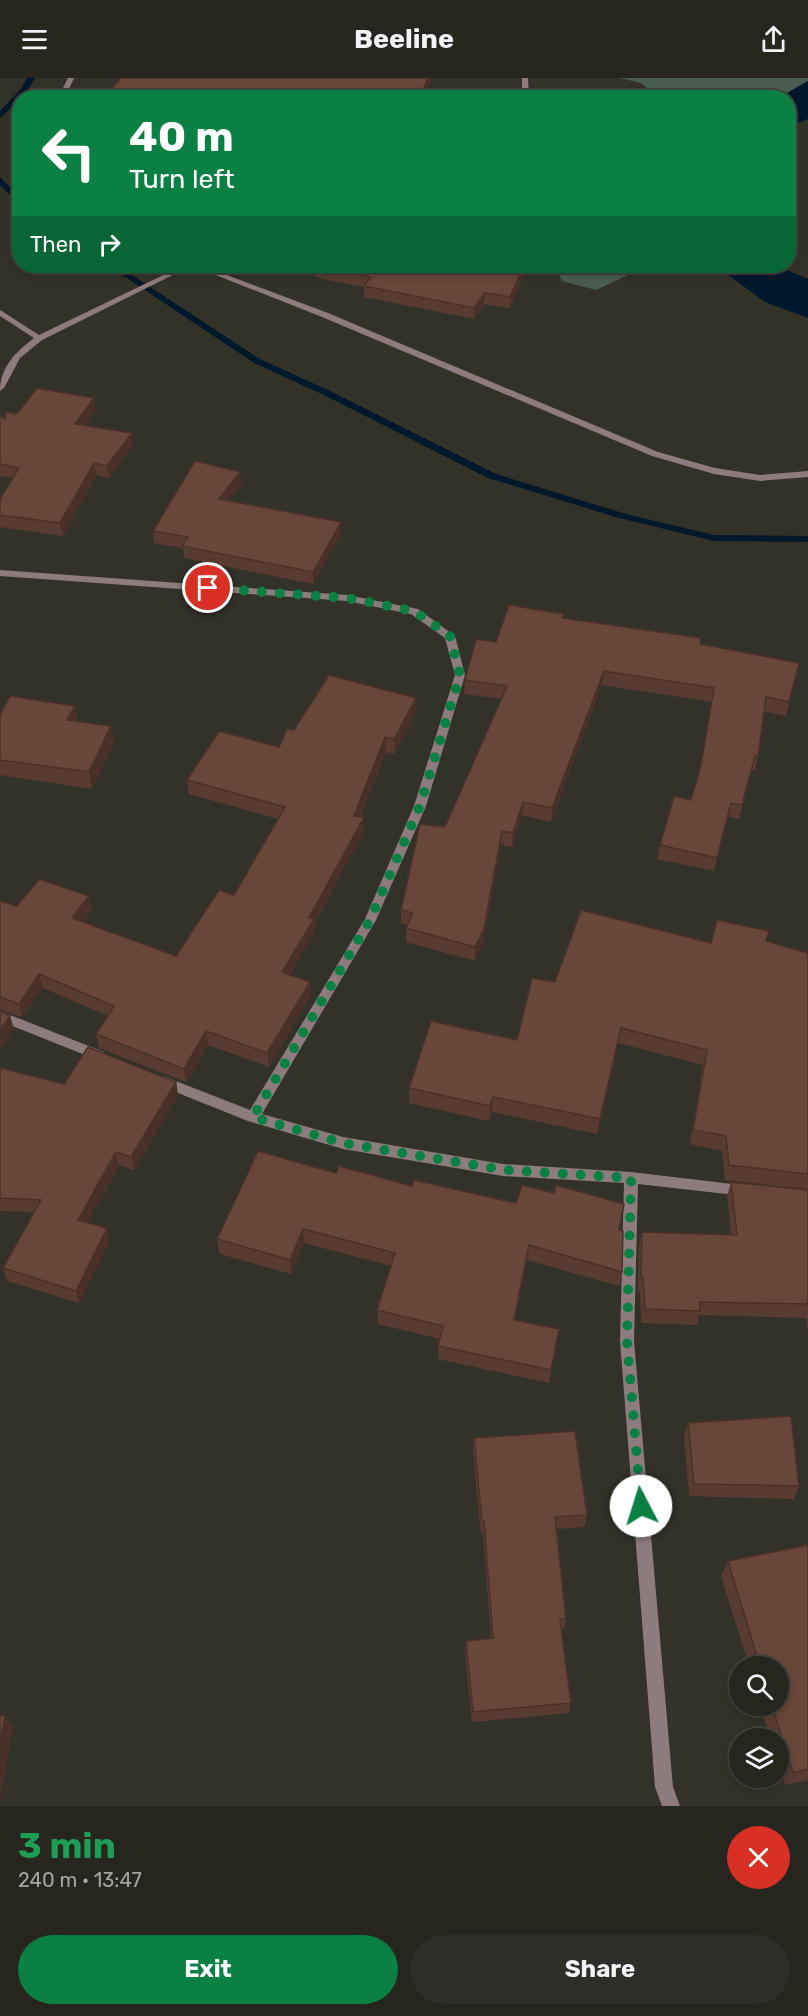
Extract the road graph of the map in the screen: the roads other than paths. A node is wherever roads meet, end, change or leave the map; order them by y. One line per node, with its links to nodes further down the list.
1 (172, 273): 4 (street)
2 (215, 273): 6 (street)
3 (0, 312): 4 (street)
4 (39, 339): 5 (street)
5 (0, 388)
6 (808, 474)
7 (0, 573): 11 (street)
8 (0, 1016): 9 (street)
9 (110, 1060)
10 (154, 1077): 11 (street)
11 (253, 1117): 12 (street)
12 (631, 1178): 13 (street); 14 (street)
13 (761, 1192)
14 (671, 1806)

